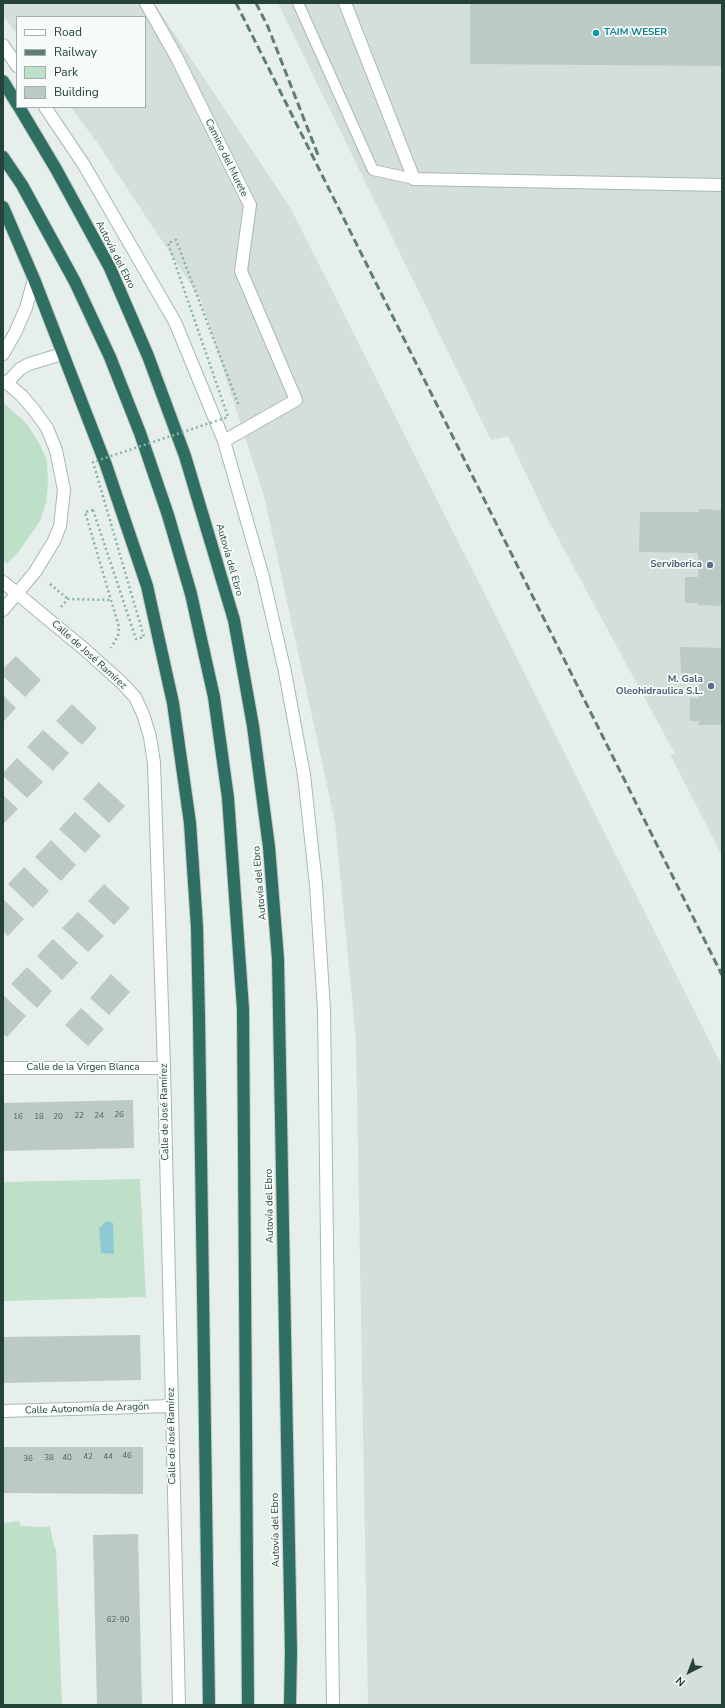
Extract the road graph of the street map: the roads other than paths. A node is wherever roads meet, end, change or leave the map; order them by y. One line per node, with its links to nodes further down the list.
1 (146, 3): 18 (street, Camino del Murete)
2 (298, 3): 11 (lane)
3 (345, 3): 11 (street)
4 (3, 45): 5 (street)
5 (16, 64)
6 (3, 81): 7 (highway)
7 (16, 102)
8 (20, 108): 29 (highway, Autovía del Ebro)
9 (46, 108): 18 (street)
10 (3, 157): 28 (highway)
11 (414, 179): 12 (street)
12 (722, 185)
13 (3, 206): 14 (highway)
14 (34, 279): 15 (street); 16 (highway)
15 (3, 354)
16 (62, 354): 17 (street); 27 (highway)
17 (5, 382): 20 (street)
18 (224, 441): 30 (street)
19 (3, 582): 20 (street, Calle de José Ramírez)
20 (18, 594): 21 (street); 23 (street, Calle de José Ramírez)
21 (3, 610)
22 (3, 1068): 23 (street, Calle de la Virgen Blanca)
23 (164, 1068): 24 (street, Calle de José Ramírez)
24 (172, 1406): 25 (street, Calle Autonomía de Aragón); 26 (street, Calle de José Ramírez)
25 (3, 1411)
26 (179, 1705)
27 (209, 1705)
28 (248, 1705)
29 (290, 1705)
30 (333, 1705)

